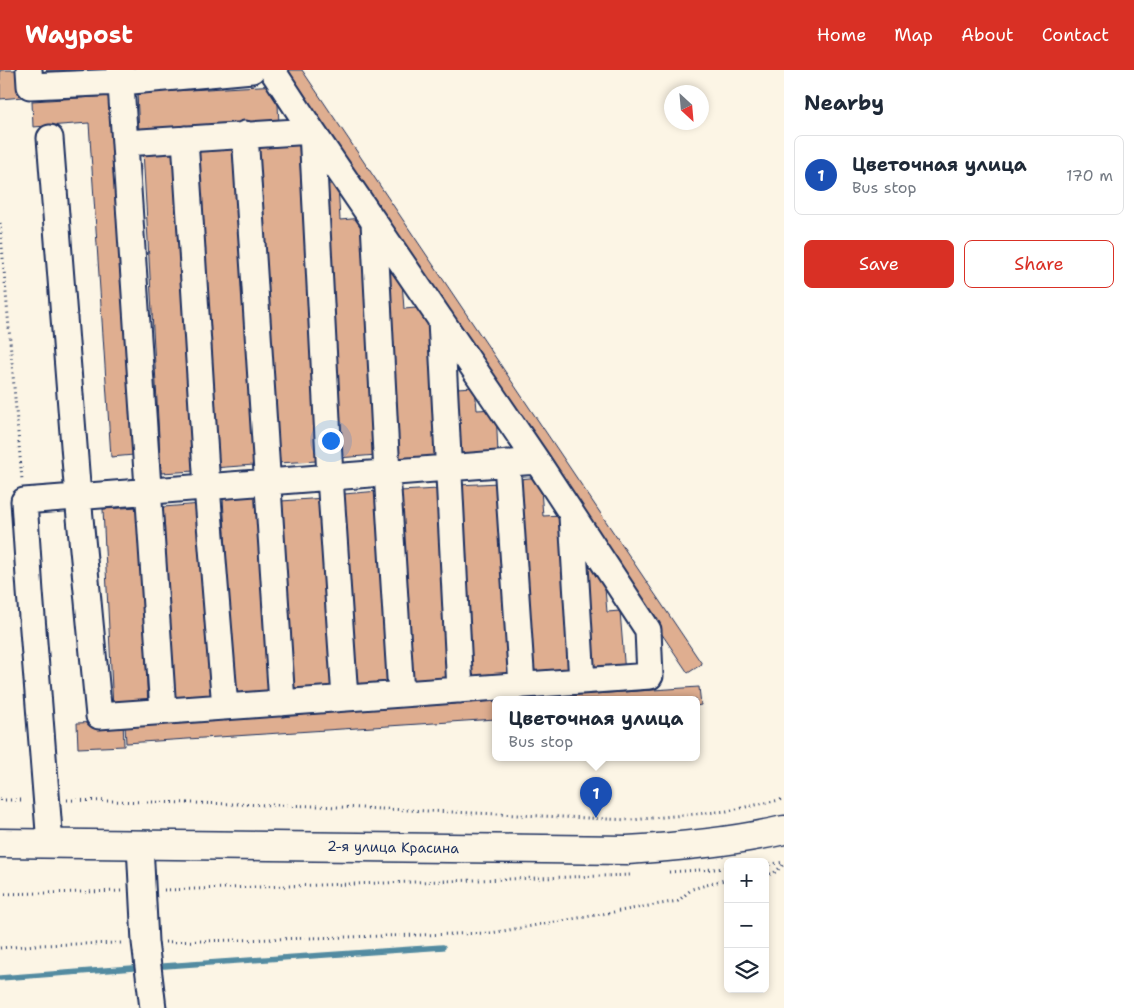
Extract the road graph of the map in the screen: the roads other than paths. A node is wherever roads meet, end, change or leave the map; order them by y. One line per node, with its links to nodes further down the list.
1 (29, 70): 4 (lane)
2 (252, 70): 4 (lane)
3 (272, 70): 5 (lane)
4 (121, 76): 9 (lane)
5 (312, 131): 6 (lane); 10 (lane); 16 (lane)
6 (245, 134): 8 (lane); 17 (lane)
7 (50, 138): 20 (lane)
8 (184, 139): 9 (lane); 18 (lane)
9 (125, 143): 19 (lane)
10 (374, 221): 11 (lane); 15 (lane)
11 (441, 320): 12 (lane); 14 (lane)
12 (537, 461): 13 (lane); 21 (lane)
13 (507, 464): 14 (lane); 23 (lane)
14 (448, 468): 15 (lane); 24 (lane)
15 (387, 473): 16 (lane); 25 (lane)
16 (330, 477): 17 (lane); 26 (lane)
17 (268, 482): 18 (lane); 27 (lane)
18 (207, 487): 19 (lane); 28 (lane)
19 (148, 491): 20 (lane); 29 (lane)
20 (78, 497): 29 (lane); 32 (lane)
21 (572, 515): 22 (lane); 22 (lane)
22 (582, 681): 23 (lane)
23 (522, 685): 24 (lane)
24 (460, 690): 25 (lane)
25 (401, 694): 26 (lane)
26 (345, 698): 27 (lane)
27 (282, 703): 28 (lane)
28 (225, 707): 29 (lane)
29 (163, 711)
30 (784, 830): 33 (main road, 2-я улица Красина)
31 (0, 843): 32 (main road, 2-я улица Красина)
32 (50, 844): 33 (main road, 2-я улица Красина)
33 (140, 845): 34 (lane)
34 (153, 1008)

